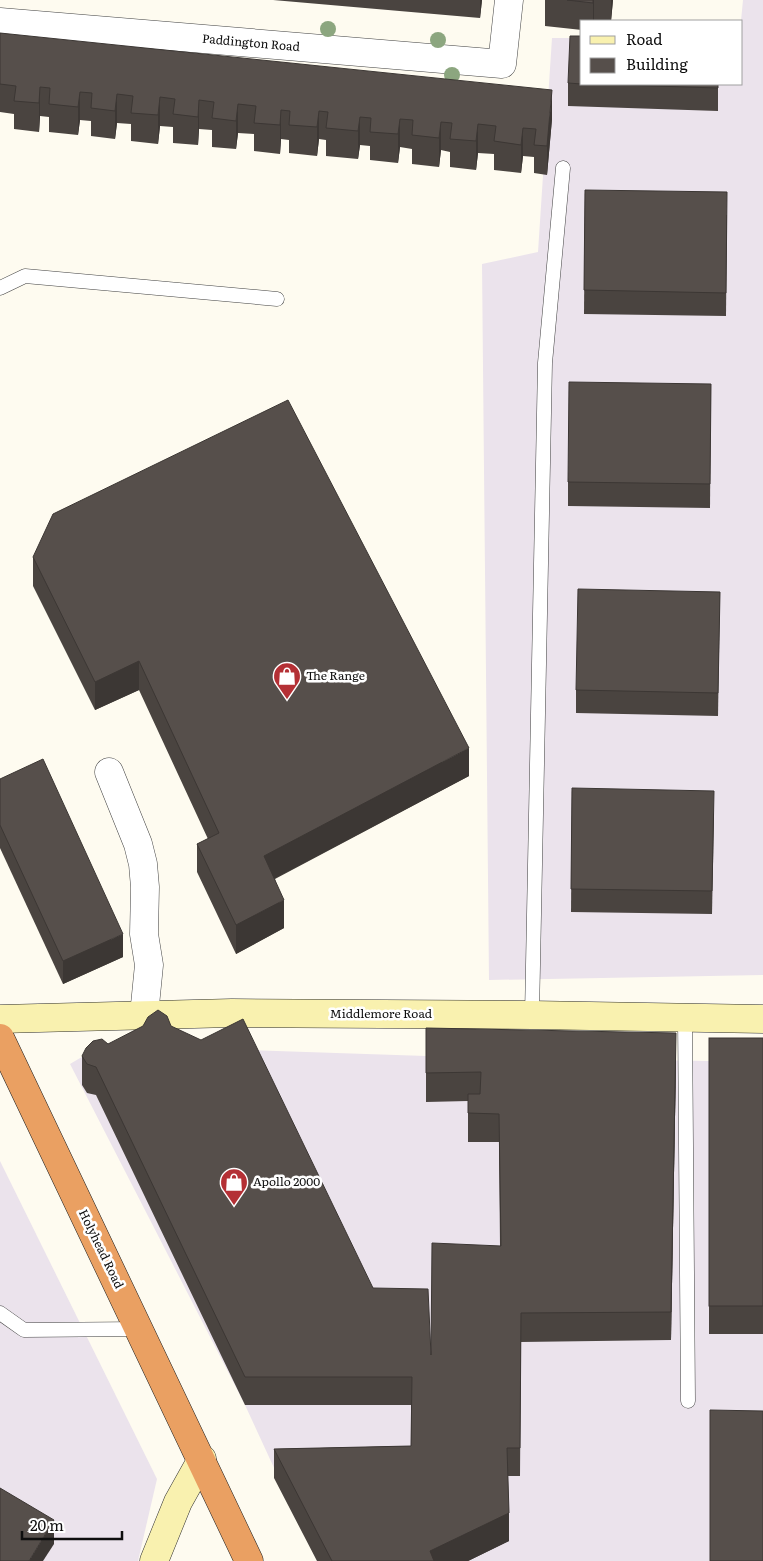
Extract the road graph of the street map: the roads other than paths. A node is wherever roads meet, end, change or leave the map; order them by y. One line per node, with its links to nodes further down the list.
1 (509, 0): 2 (street, Paddington Road)
2 (0, 22)
3 (563, 168): 8 (lane)
4 (0, 288): 5 (lane)
5 (277, 299)
6 (109, 772): 7 (street)
7 (144, 1015): 8 (street, Middlemore Road); 10 (street, Middlemore Road)
8 (532, 1015): 9 (street, Middlemore Road)
9 (686, 1018): 11 (street, Middlemore Road); 16 (lane)
10 (0, 1019)
11 (763, 1019)
12 (0, 1038): 13 (highway, Holyhead Road)
13 (6, 1069): 15 (highway, Holyhead Road)
14 (0, 1313): 15 (lane)
15 (139, 1330): 17 (highway, Holyhead Road)
16 (688, 1401)
17 (202, 1459): 18 (street); 19 (highway, Holyhead Road)
18 (154, 1561)
19 (250, 1561)

